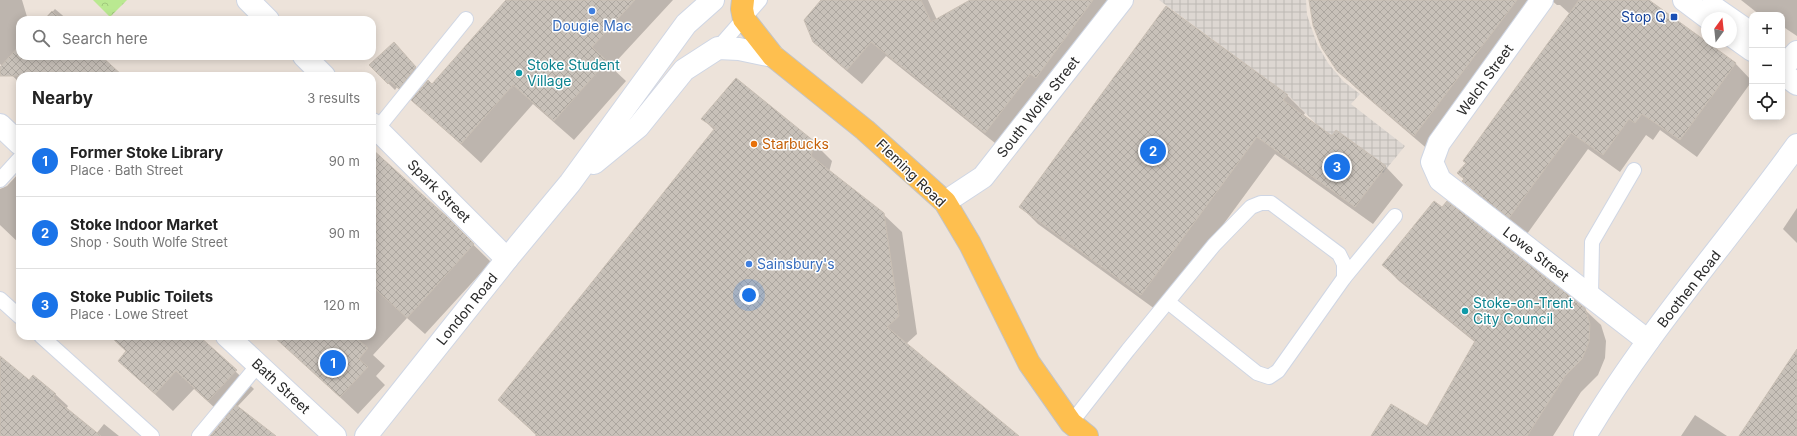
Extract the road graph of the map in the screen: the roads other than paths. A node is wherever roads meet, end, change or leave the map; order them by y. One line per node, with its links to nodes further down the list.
1 (248, 0): 10 (street)
2 (713, 0): 30 (street, London Road)
3 (760, 0): 8 (lane)
4 (1122, 0): 31 (street, South Wolfe Street)
5 (1542, 0): 27 (street, Welch Street)
6 (1684, 0): 9 (street)
7 (1710, 0): 12 (lane)
8 (743, 9): 14 (lane); 16 (main road, Fleming Road)
9 (1701, 13)
10 (264, 16)
11 (466, 19): 21 (lane)
12 (1749, 27)
13 (1737, 39): 15 (street)
14 (718, 48): 16 (street); 30 (street, London Road)
15 (1749, 48)
16 (773, 56): 31 (main road, Fleming Road)
17 (1789, 59): 20 (street)
18 (308, 60): 19 (street)
19 (320, 72)
20 (1797, 84)
21 (376, 124)
22 (0, 125): 24 (street)
23 (376, 128): 33 (street, Spark Street)
24 (16, 140)
25 (1797, 145): 41 (street, Boothen Road)
26 (16, 162): 29 (lane)
27 (1432, 162): 35 (street, Lowe Street)
28 (1634, 170): 35 (lane)
29 (0, 180)
30 (570, 183): 33 (street, London Road)
31 (945, 202): 43 (main road, Fleming Road)
32 (1395, 216): 34 (lane)
33 (507, 259): 47 (street, London Road)
34 (1344, 278): 37 (lane); 37 (lane)
35 (1591, 296): 41 (street, Lowe Street)
36 (0, 299): 38 (lane)
37 (1168, 302): 43 (lane)
38 (16, 313)
39 (45, 340): 44 (lane)
40 (231, 340): 42 (street, Bath Street)
41 (1648, 341): 48 (street, Boothen Road)
42 (258, 365): 45 (lane); 46 (street, Bath Street)
43 (1079, 429)
44 (152, 436)
45 (199, 436)
46 (335, 436)
47 (366, 436)
48 (1585, 436)

